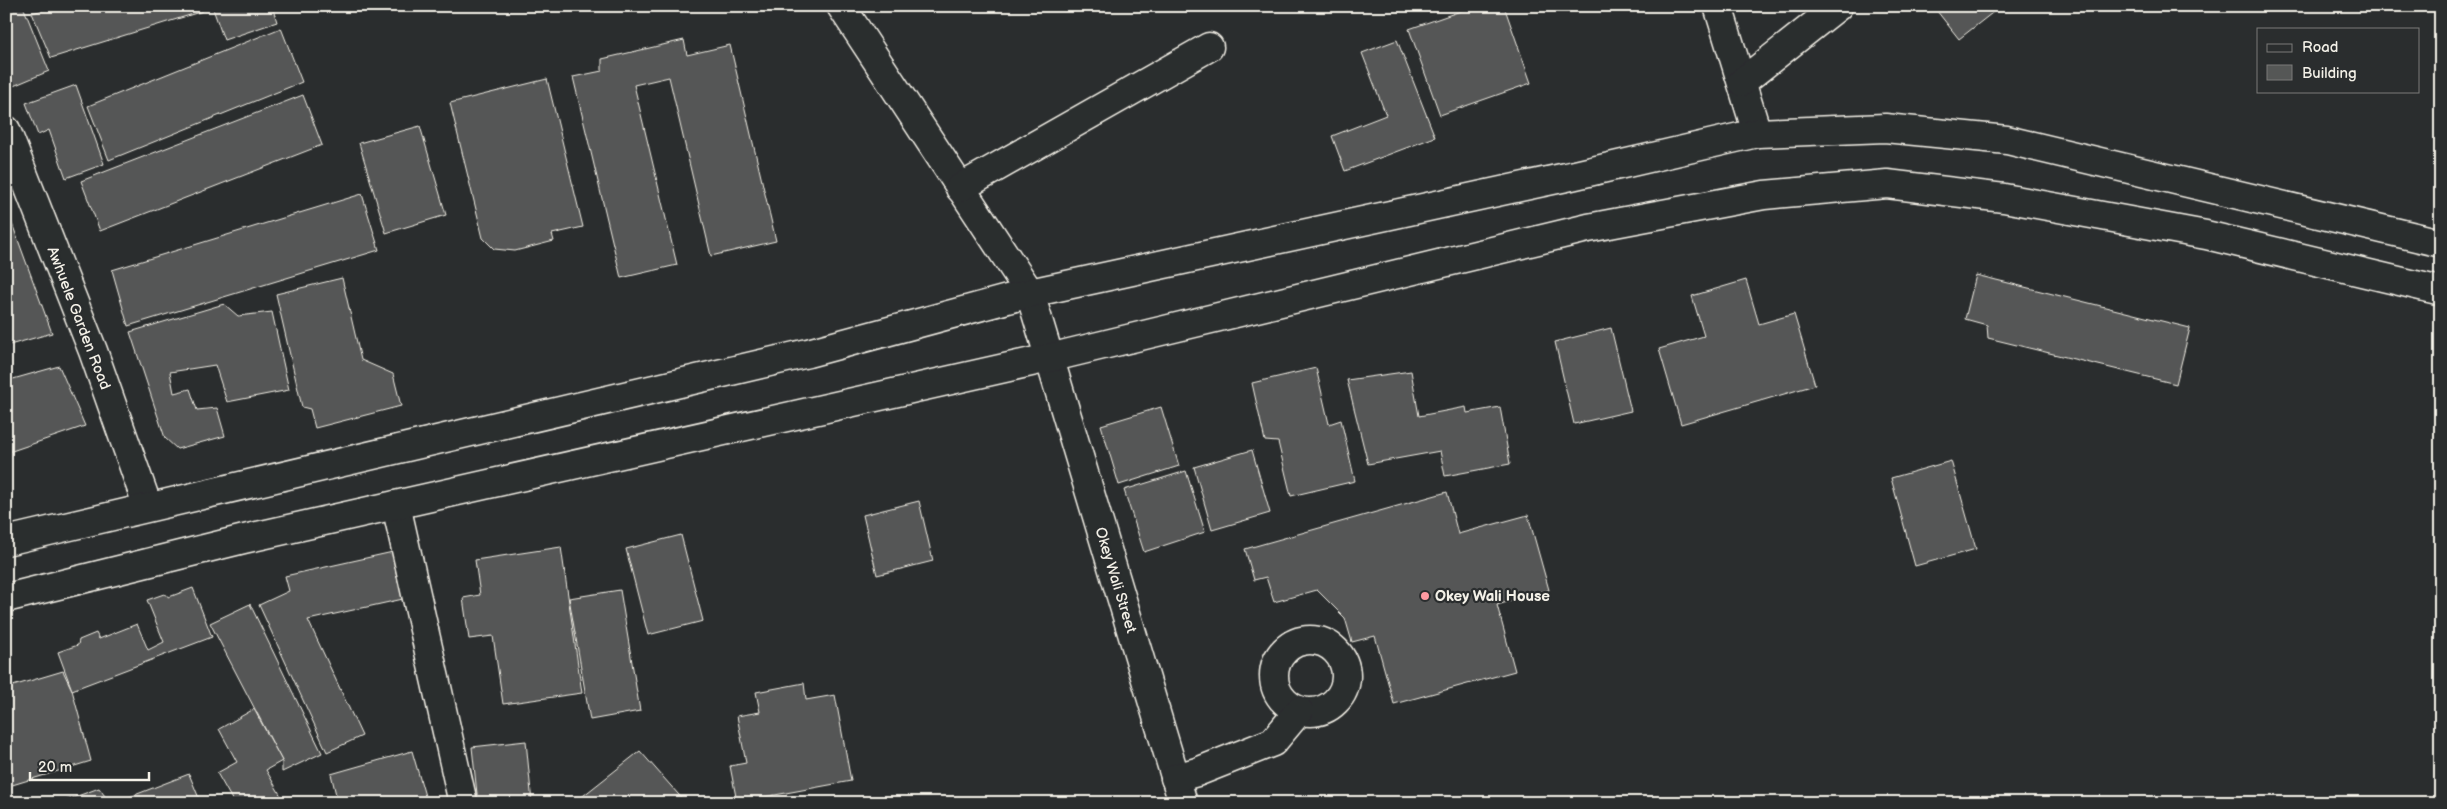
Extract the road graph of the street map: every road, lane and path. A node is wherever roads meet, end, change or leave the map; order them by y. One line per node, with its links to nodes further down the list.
1 (840, 6): 8 (main road, Okey Wali Street)
2 (1718, 6): 5 (main road)
3 (1838, 6): 5 (main road)
4 (1209, 47): 8 (main road)
5 (1742, 82): 7 (main road)
6 (6, 130): 14 (main road, Awhuele Garden Road)
7 (1758, 133): 9 (main road); 11 (main road)
8 (960, 188): 11 (main road, Okey Wali Street)
9 (2441, 243)
10 (2441, 291): 12 (main road)
11 (1030, 293): 12 (main road, Okey Wali Street); 14 (main road)
12 (1049, 358): 13 (main road); 18 (main road, Okey Wali Street)
13 (396, 505): 16 (main road); 19 (main road)
14 (148, 507): 15 (main road)
15 (6, 541)
16 (6, 598)
17 (1299, 711): 18 (main road)
18 (1179, 790)
19 (463, 803)

